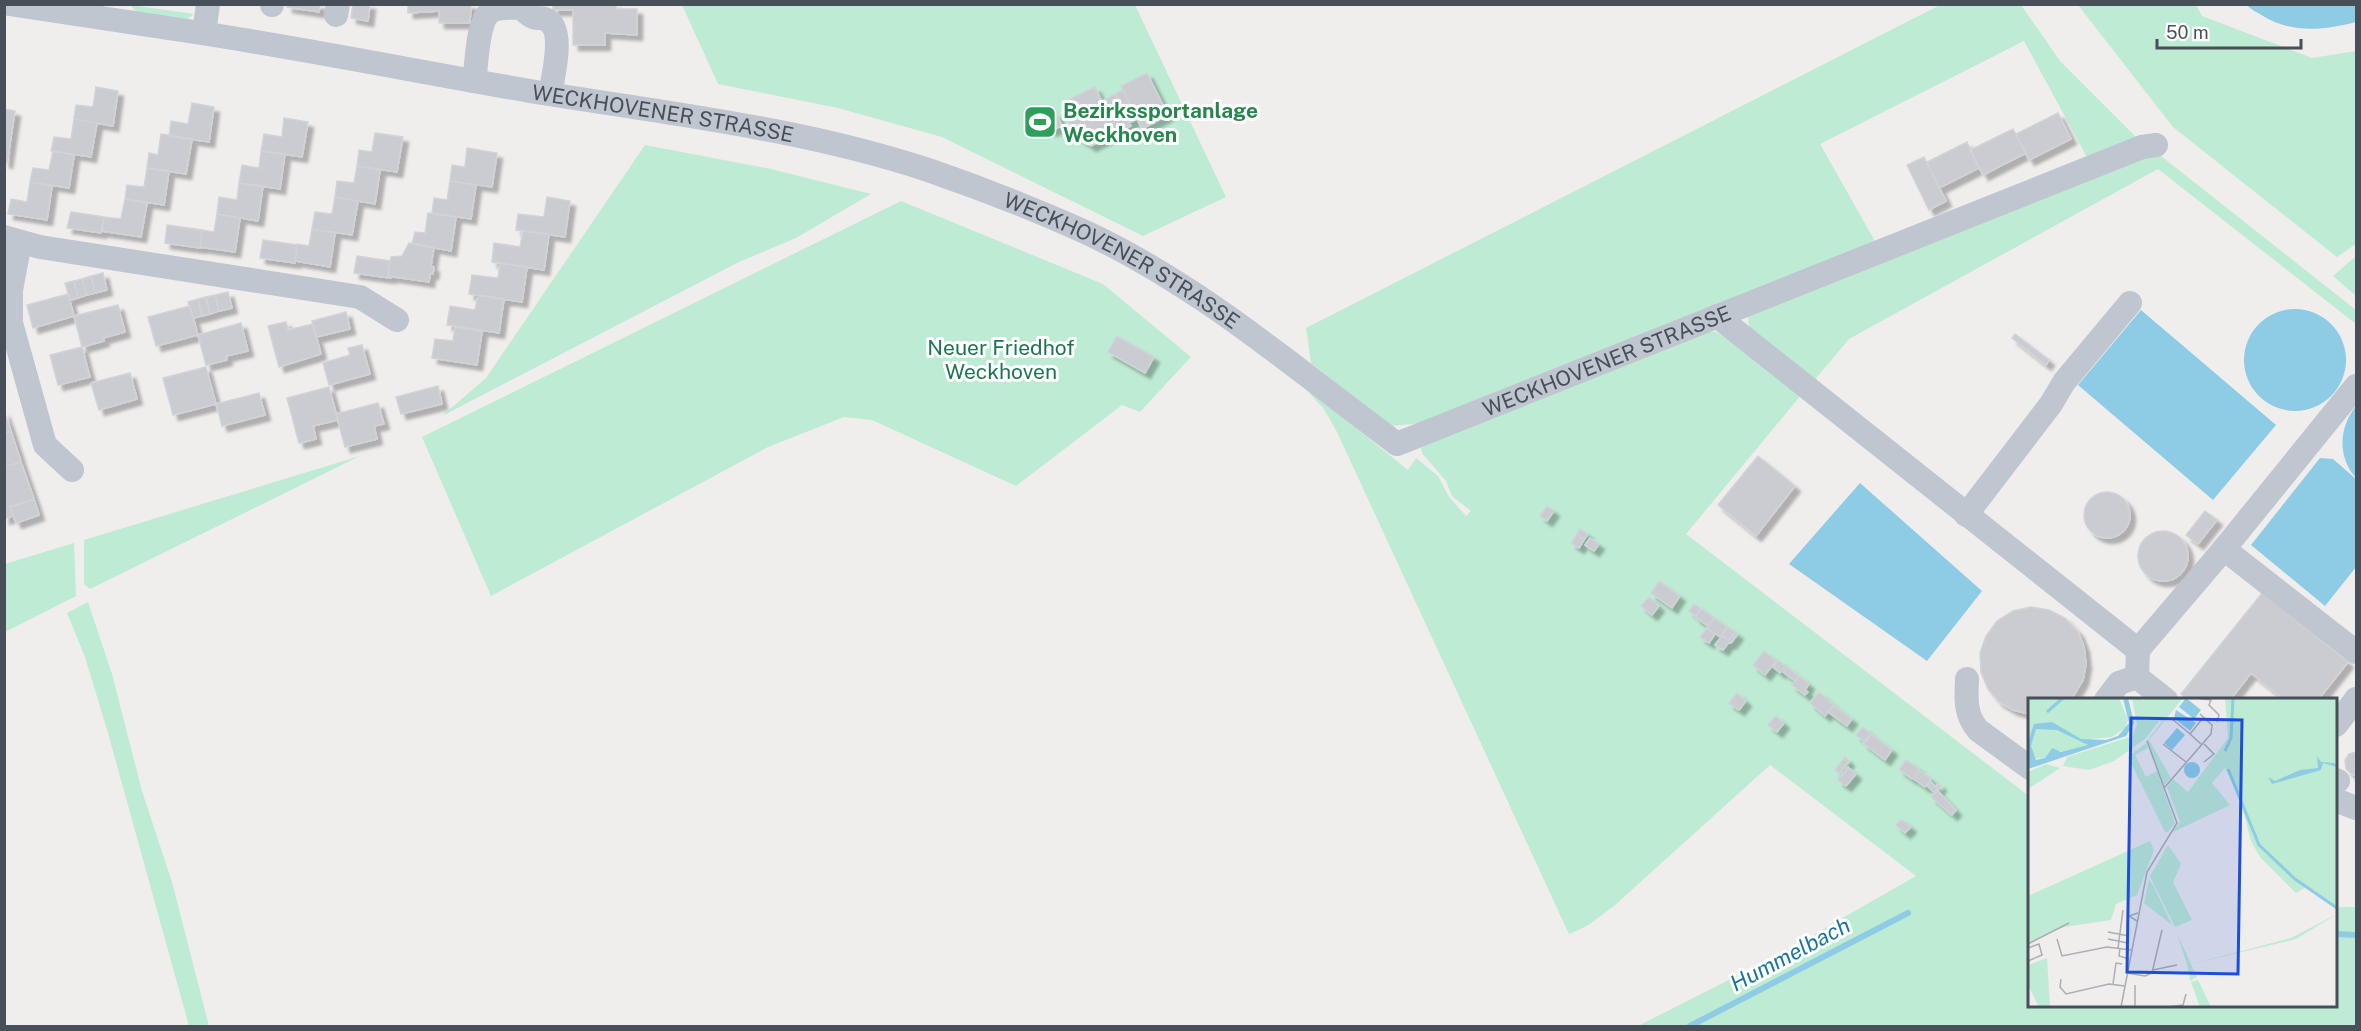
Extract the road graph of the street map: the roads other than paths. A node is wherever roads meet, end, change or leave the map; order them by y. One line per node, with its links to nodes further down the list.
1 (9, 4): 3 (street, WECKHOVENER STRASSE)
2 (208, 4): 4 (street)
3 (120, 12): 4 (street, WECKHOVENER STRASSE)
4 (204, 33): 5 (street, WECKHOVENER STRASSE)
5 (474, 81): 6 (street, WECKHOVENER STRASSE); 6 (street)
6 (550, 94): 10 (street, WECKHOVENER STRASSE)
7 (2156, 145): 10 (street, WECKHOVENER STRASSE)
8 (13, 240): 11 (street); 13 (street)
9 (2130, 303): 14 (street)
10 (1717, 316): 14 (street)
11 (397, 320)
12 (2356, 386): 15 (street)
13 (72, 470)
14 (1966, 515): 16 (street)
15 (2224, 549): 16 (street); 17 (street)
16 (2138, 650): 18 (street)
17 (2356, 652)
18 (2137, 677): 20 (street); 21 (street)
19 (1967, 680): 24 (street)
20 (2107, 698)
21 (2165, 698)
22 (2356, 699): 23 (street)
23 (2337, 724)
24 (2028, 767)

